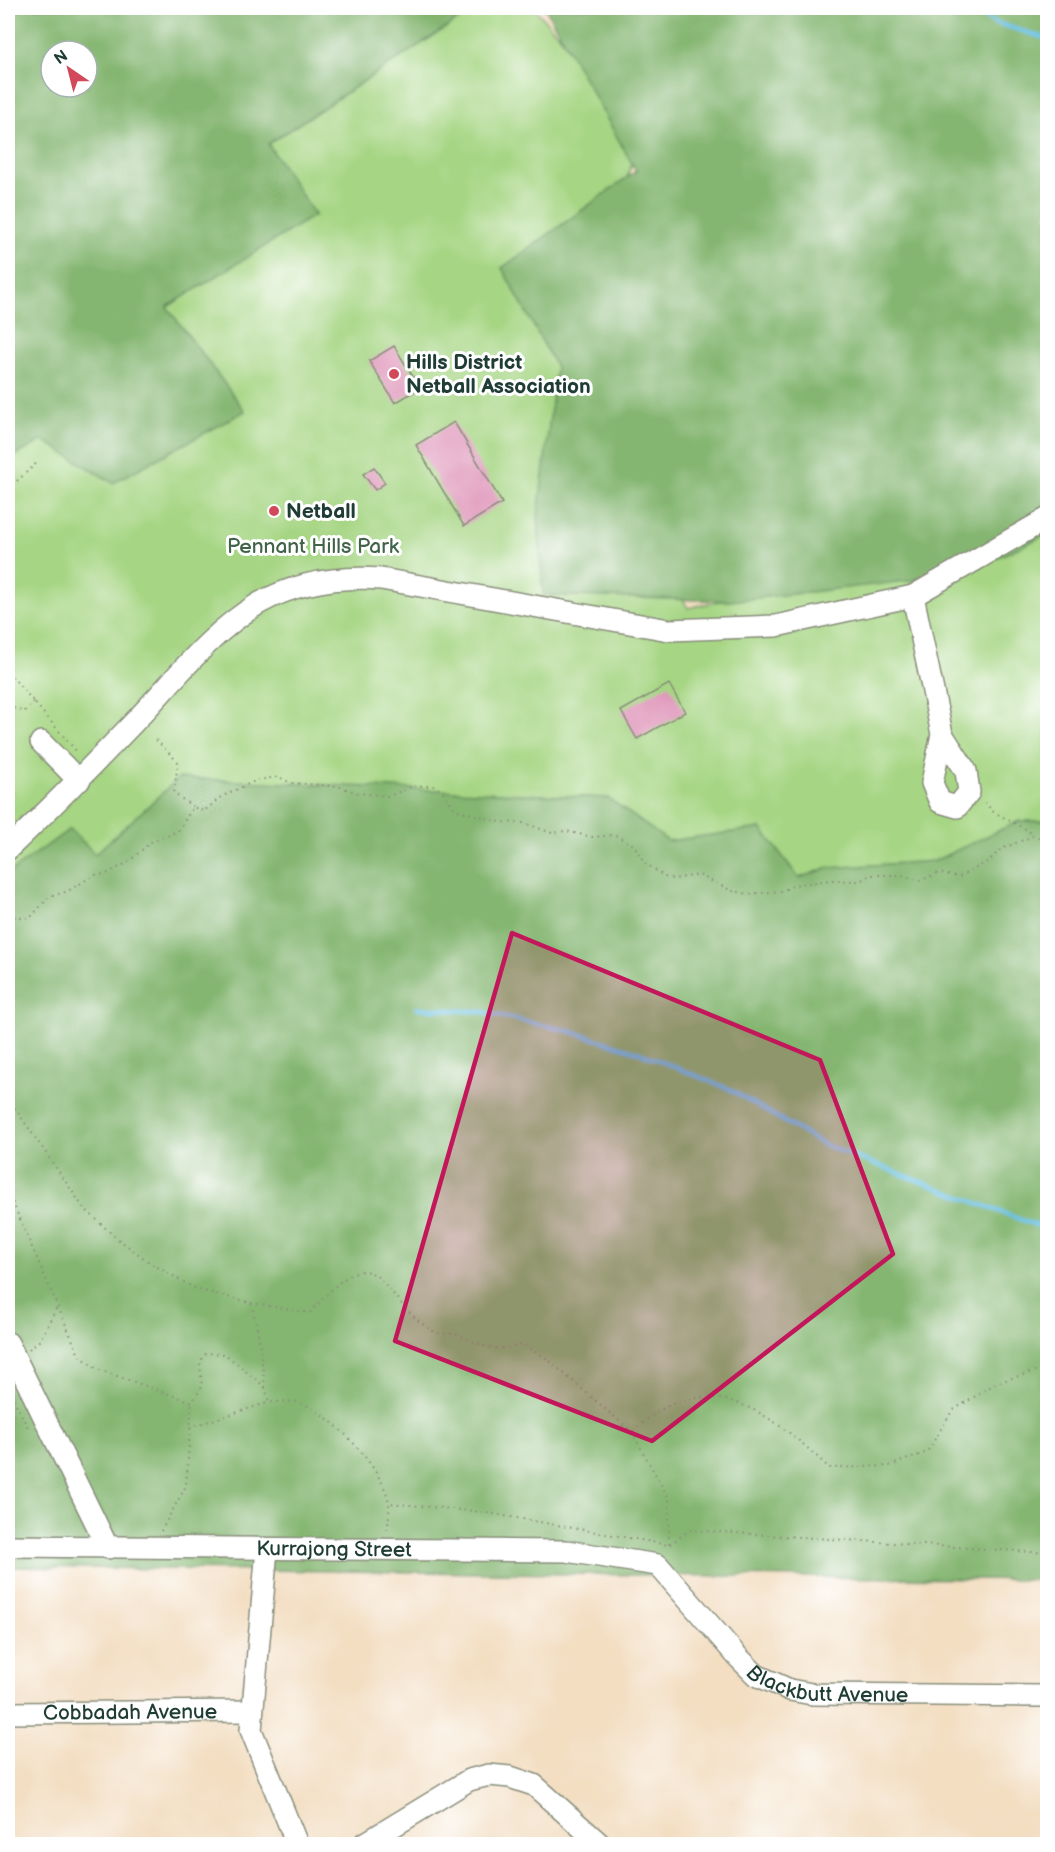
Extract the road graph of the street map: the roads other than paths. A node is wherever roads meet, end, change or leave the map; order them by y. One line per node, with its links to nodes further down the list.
1 (1047, 518): 2 (street)
2 (913, 596): 3 (street); 5 (street)
3 (942, 734): 3 (street)
4 (41, 742): 5 (street)
5 (79, 781): 6 (street)
6 (8, 849)
7 (12, 1352): 9 (street)
8 (8, 1546): 9 (street, Kurrajong Street)
9 (108, 1548): 10 (street, Kurrajong Street)
10 (267, 1549): 11 (street, Kurrajong Street); 13 (street)
11 (658, 1564): 12 (street, Blackbutt Avenue)
12 (1047, 1696)
13 (252, 1711): 14 (street, Cobbadah Avenue); 15 (street)
14 (8, 1713)
15 (297, 1845)
16 (364, 1845): 17 (street)
17 (600, 1845)

